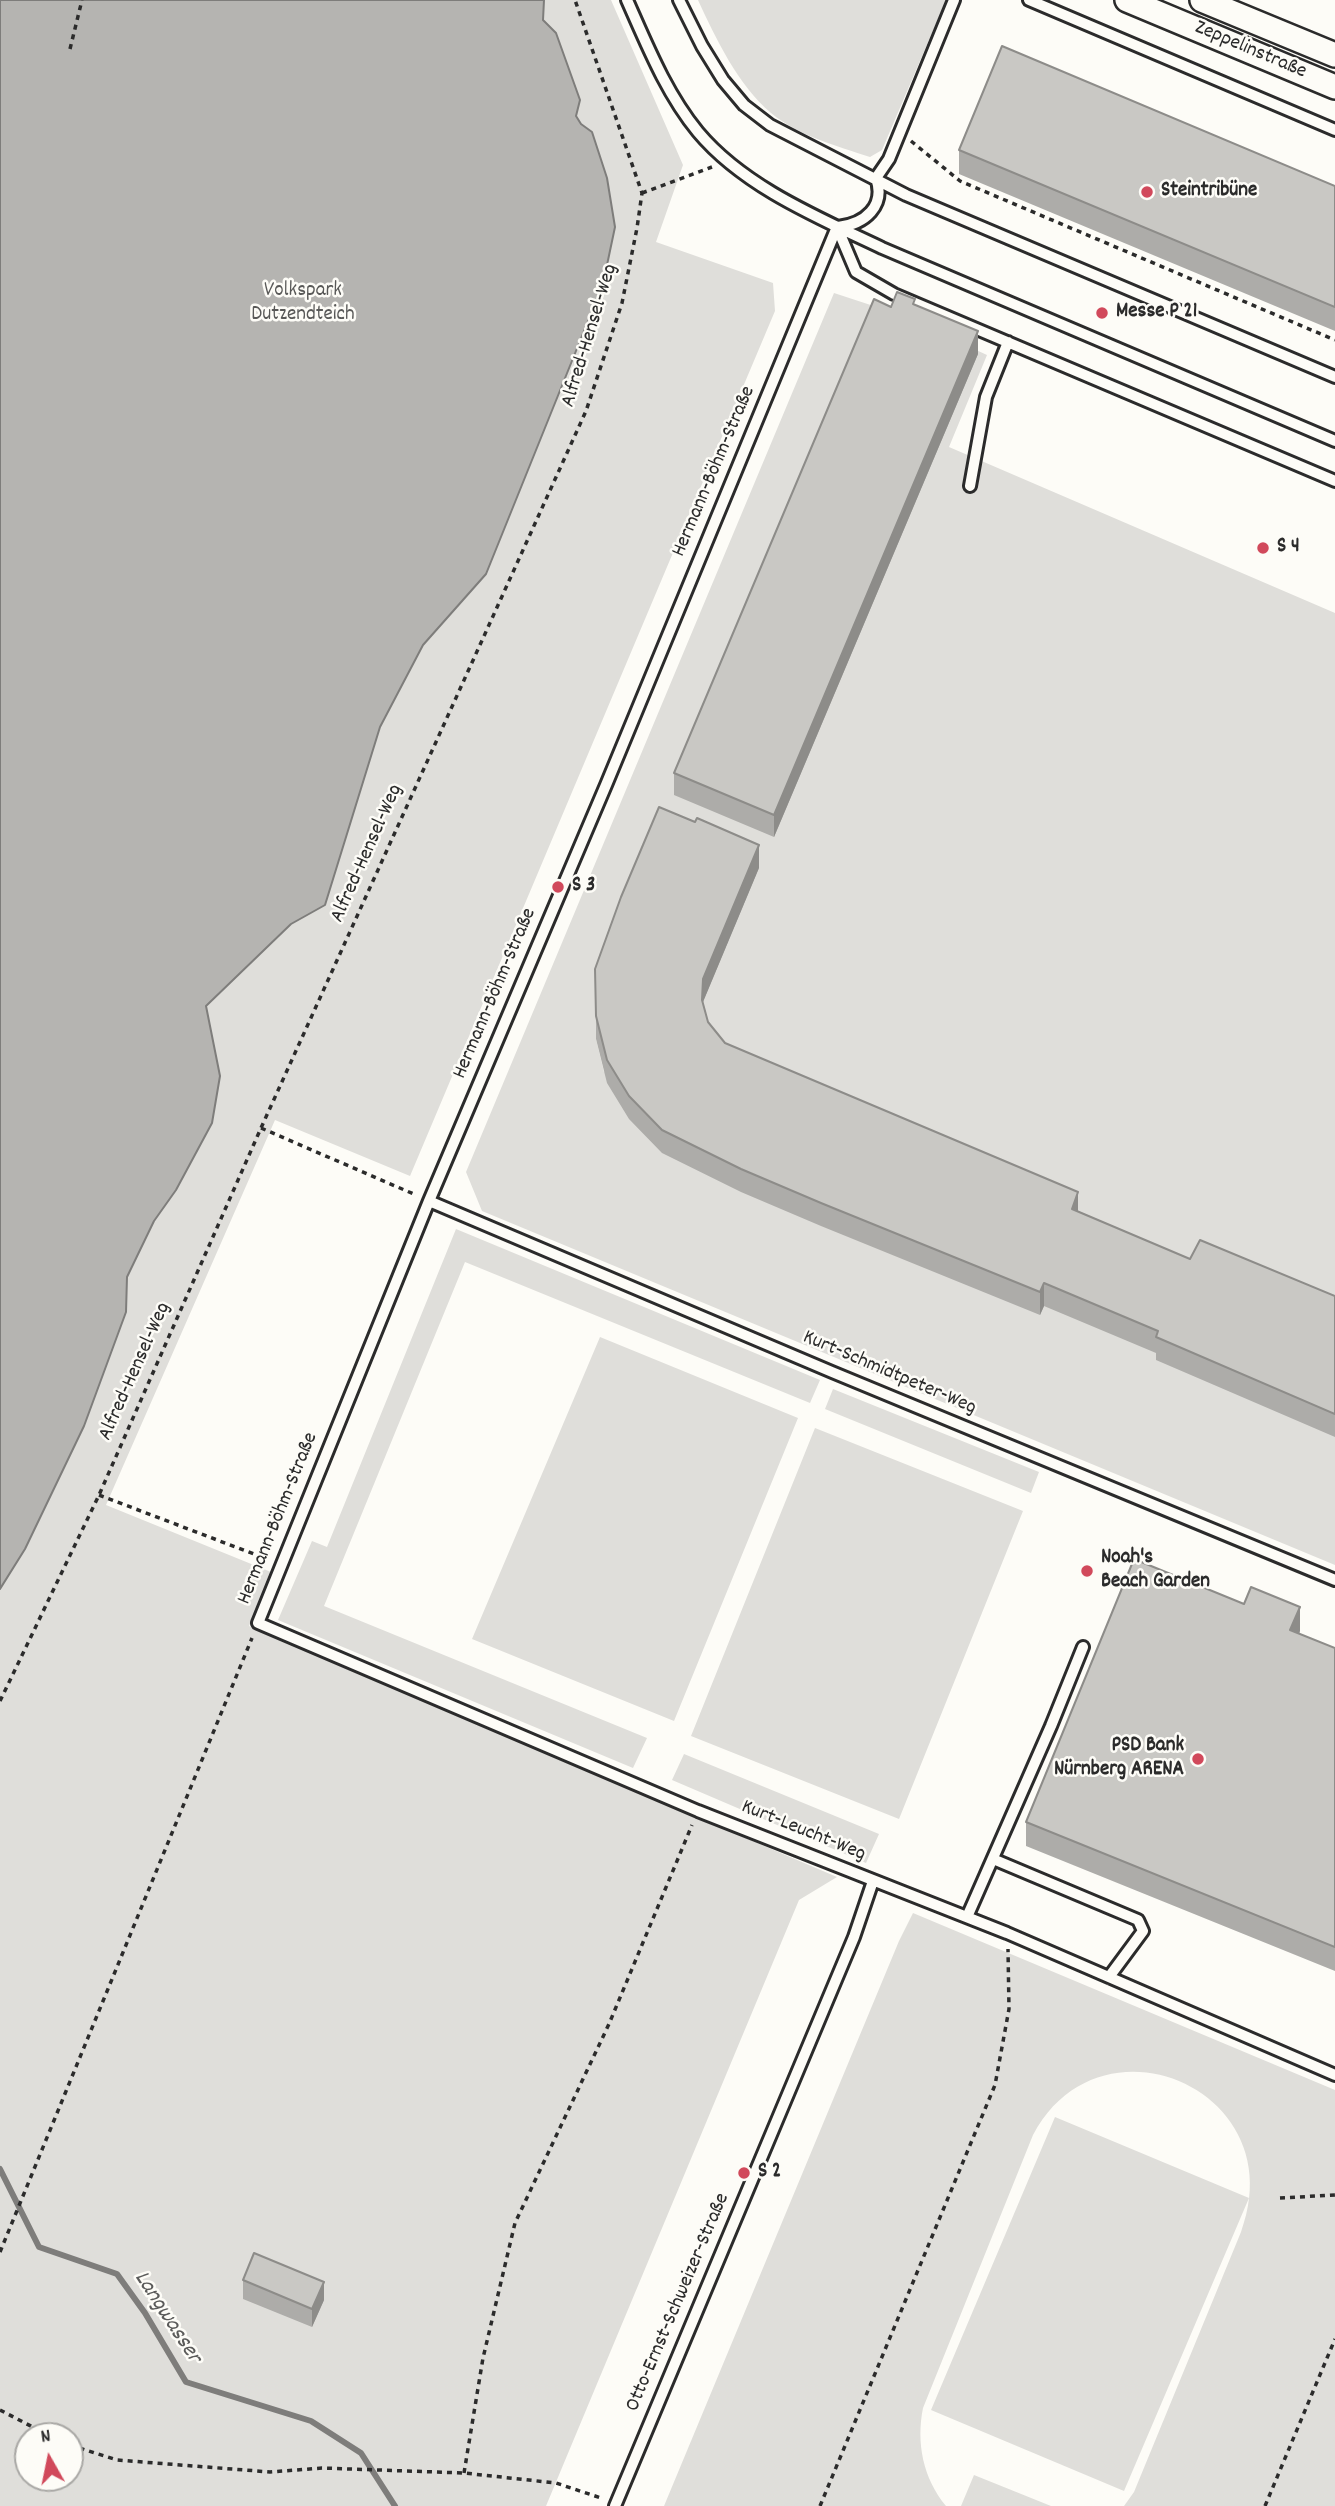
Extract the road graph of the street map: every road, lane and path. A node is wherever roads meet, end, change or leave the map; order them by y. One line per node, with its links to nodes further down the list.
1 (82, 0): 9 (path)
2 (575, 0): 16 (path, Alfred-Hensel-Weg)
3 (626, 0): 14 (lane)
4 (679, 0): 15 (lane)
5 (954, 0): 13 (lane)
6 (1030, 0): 12 (lane)
7 (1127, 0): 11 (street, Zeppelinstraße)
8 (1202, 0): 10 (street, Zeppelinstraße)
9 (70, 49)
10 (1335, 55)
11 (1335, 87)
12 (1335, 131)
13 (900, 133): 15 (lane); 18 (path)
14 (727, 161): 16 (path); 17 (lane)
15 (876, 178): 17 (lane); 20 (lane)
16 (642, 193): 24 (path, Alfred-Hensel-Weg)
17 (837, 227): 19 (lane); 21 (lane); 25 (lane, Hermann-Böhm-Straße)
18 (1335, 340)
19 (1008, 342): 22 (lane); 23 (lane)
20 (1335, 377)
21 (1335, 441)
22 (1335, 481)
23 (970, 486)
24 (261, 1128): 25 (path); 26 (path, Alfred-Hensel-Weg)
25 (429, 1201): 27 (lane, Hermann-Böhm-Straße); 28 (lane, Kurt-Schmidtpeter-Weg)
26 (99, 1495): 27 (path); 31 (path, Alfred-Hensel-Weg)
27 (282, 1564): 29 (lane, Hermann-Böhm-Straße)
28 (1335, 1580)
29 (258, 1623): 32 (lane, Kurt-Leucht-Weg); 41 (path)
30 (1083, 1647): 33 (lane)
31 (0, 1701)
32 (698, 1811): 34 (lane, Kurt-Leucht-Weg); 46 (path)
33 (993, 1858): 35 (lane); 37 (lane)
34 (873, 1881): 35 (lane, Kurt-Leucht-Weg); 47 (lane, Otto-Ernst-Schweizer-Straße)
35 (967, 1917): 36 (lane, Kurt-Leucht-Weg)
36 (1007, 1933): 37 (lane, Kurt-Leucht-Weg); 48 (path)
37 (1109, 1977): 38 (lane, Kurt-Leucht-Weg)
38 (1335, 2075)
39 (1335, 2196): 40 (path)
40 (1280, 2198)
41 (0, 2252)
42 (1335, 2339): 49 (path)
43 (0, 2410): 44 (path)
44 (23, 2422)
45 (84, 2449): 46 (path)
46 (464, 2473): 47 (path)
47 (615, 2504)
48 (820, 2506)
49 (1265, 2506)

